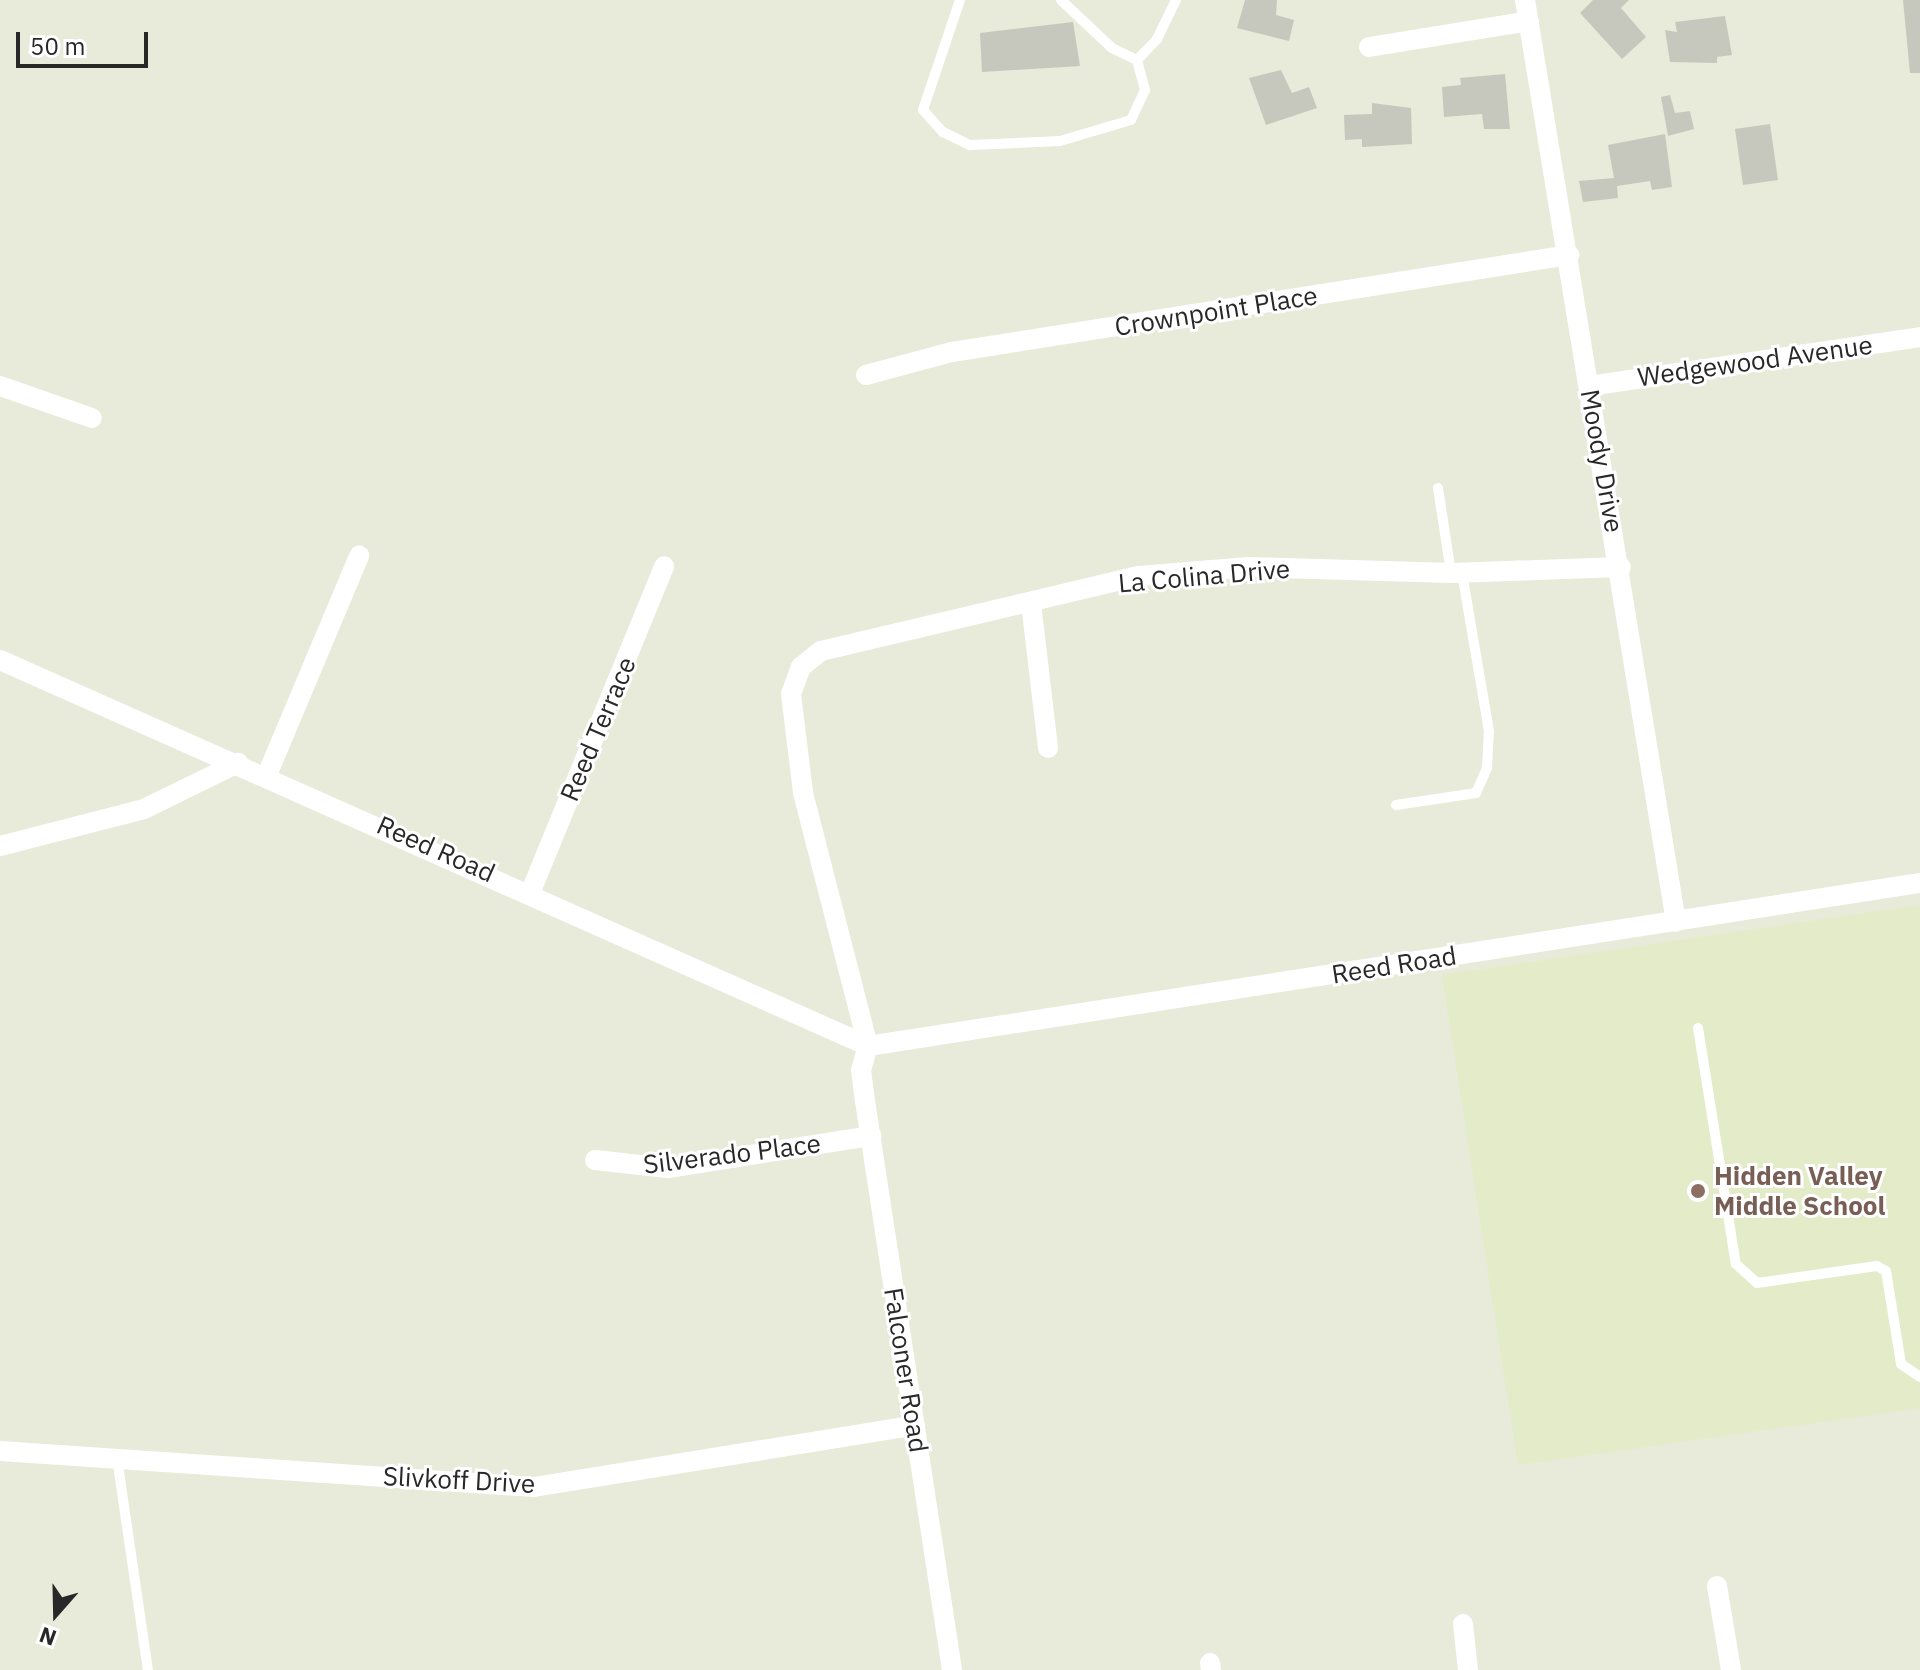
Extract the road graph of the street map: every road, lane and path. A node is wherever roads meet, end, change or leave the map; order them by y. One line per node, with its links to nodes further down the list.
1 (960, 0): 7 (lane)
2 (1061, 0): 7 (lane)
3 (1176, 0): 7 (lane)
4 (1525, 0): 5 (street, Moody Drive)
5 (1529, 21): 6 (street); 8 (street, Moody Drive)
6 (1369, 47)
7 (1137, 60)
8 (1569, 255): 10 (street, Crownpoint Place); 12 (street, Moody Drive)
9 (1920, 337): 12 (street, Wedgewood Avenue)
10 (866, 375)
11 (0, 386): 13 (street)
12 (1589, 386): 17 (street, Moody Drive)
13 (92, 418)
14 (1438, 488): 18 (lane)
15 (359, 556): 23 (street)
16 (664, 566): 27 (street, Reed Terrace)
17 (1621, 567): 18 (street, La Colina Drive); 28 (street, Moody Drive)
18 (1456, 573): 19 (street, La Colina Drive); 24 (lane)
19 (1031, 603): 21 (street); 30 (street, La Colina Drive)
20 (0, 660): 22 (street, Reed Road)
21 (1048, 748)
22 (238, 763): 23 (street, Reed Road); 25 (street)
23 (267, 775): 27 (street, Reed Road)
24 (1396, 805)
25 (0, 846)
26 (1920, 883): 28 (street, Reed Road)
27 (531, 891): 30 (street, Reed Road)
28 (1676, 922): 30 (street, Reed Road)
29 (1698, 1028): 33 (lane)
30 (868, 1046): 31 (street, Falconer Road)
31 (871, 1136): 32 (street, Silverado Place); 34 (street, Falconer Road)
32 (595, 1160)
33 (1920, 1377)
34 (915, 1425): 36 (street, Slivkoff Drive); 40 (street, Falconer Road)
35 (0, 1451): 36 (street, Slivkoff Drive)
36 (116, 1456): 39 (lane)
37 (1717, 1586): 42 (street)
38 (1463, 1624): 41 (street)
39 (148, 1670)
40 (952, 1670)
41 (1468, 1670)
42 (1731, 1670)

